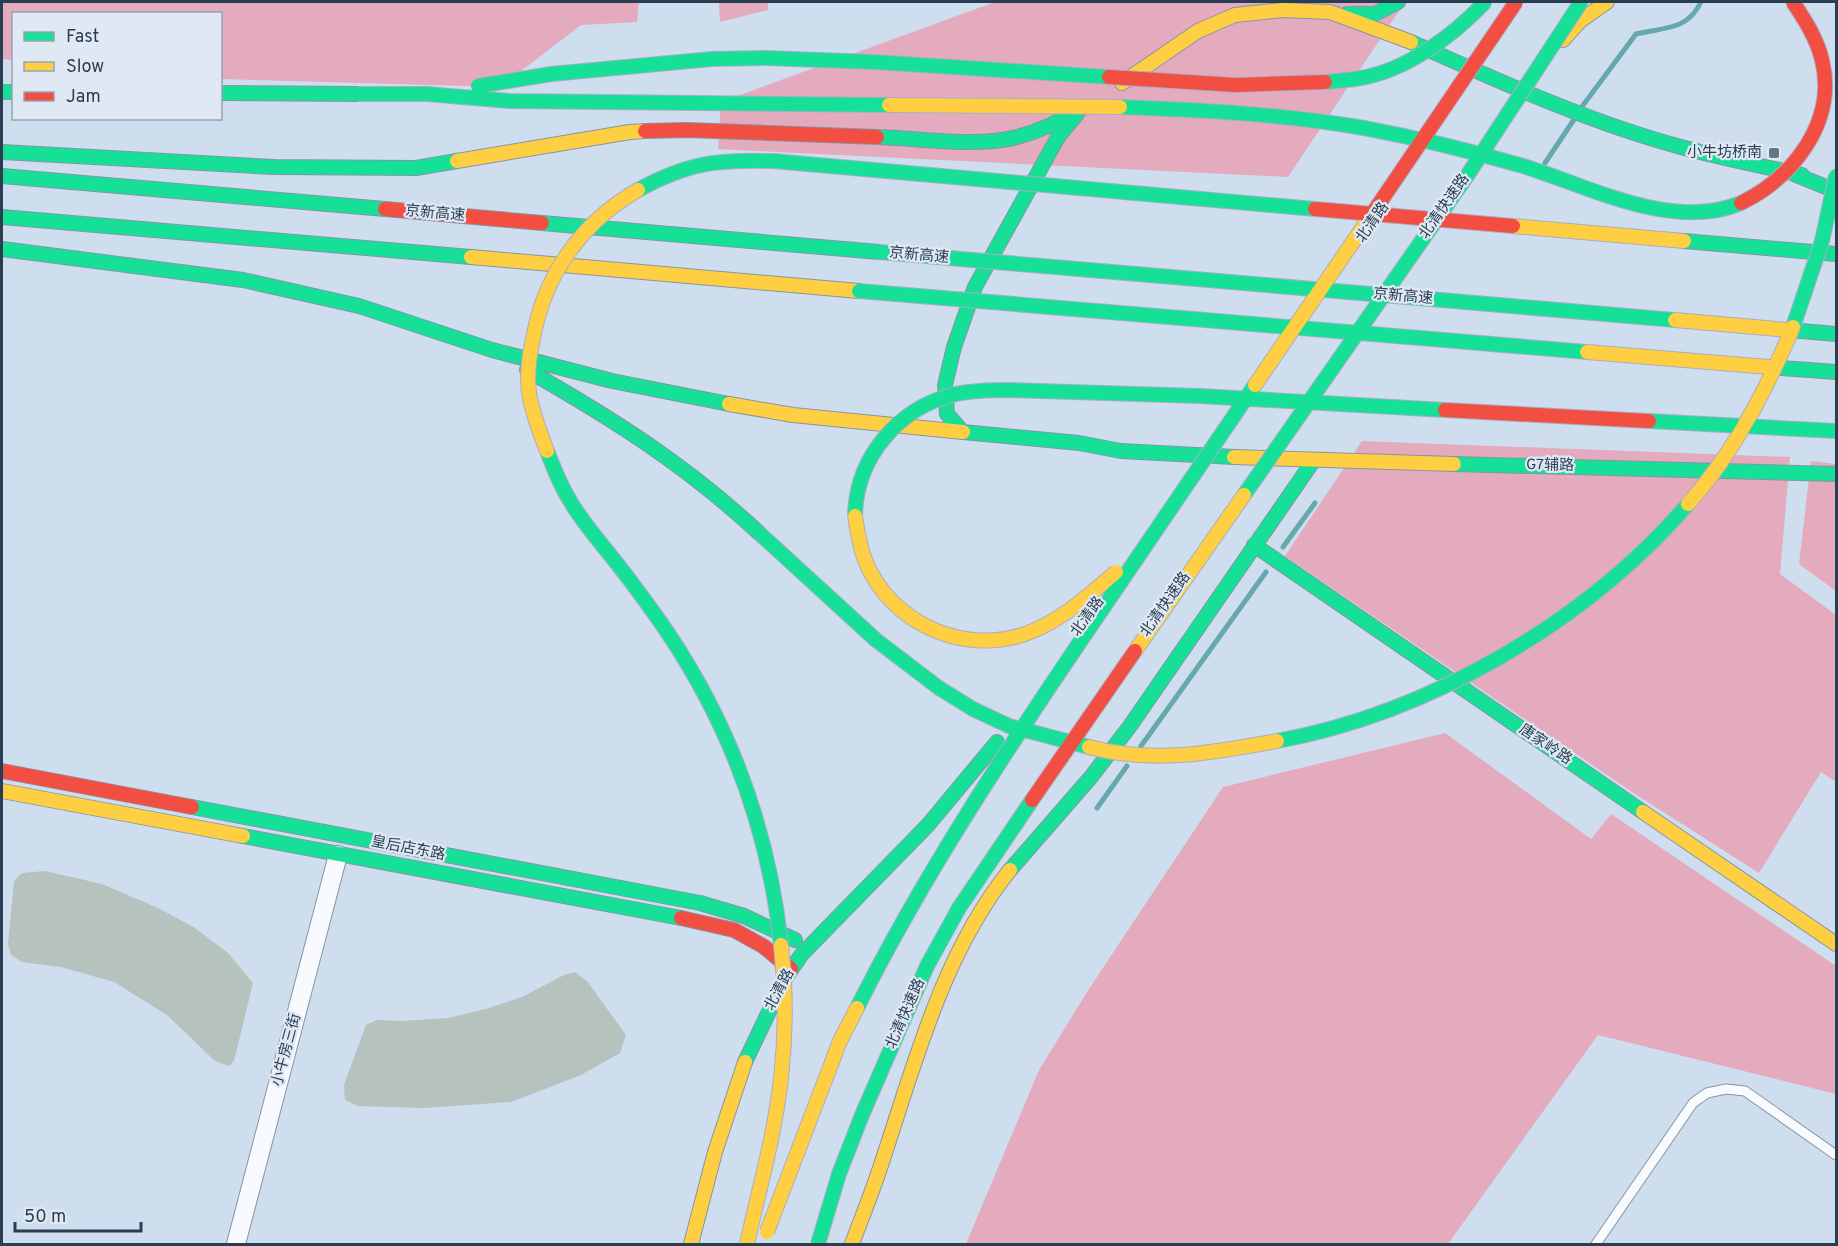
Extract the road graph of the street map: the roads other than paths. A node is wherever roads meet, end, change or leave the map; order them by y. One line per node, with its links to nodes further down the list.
1 (1398, 2): 8 (main road)
2 (1485, 2): 13 (main road, bridge)
3 (1516, 2): 32 (main road, bridge)
4 (1528, 2): 10 (main road, 北清路)
5 (1580, 2): 9 (main road, 北清快速路, bridge); 11 (main road)
6 (1607, 2): 9 (main road, bridge)
7 (1792, 2): 13 (main road, bridge)
8 (1330, 12): 10 (main road); 14 (main road)
9 (1537, 67): 45 (main road, 北清快速路, bridge)
10 (1480, 71): 11 (main road); 28 (main road, 北清路)
11 (1519, 90): 16 (main road); 29 (main road)
12 (222, 93): 13 (main road, bridge)
13 (426, 94)
14 (1081, 109): 15 (main road); 27 (main road)
15 (2, 152)
16 (1794, 174): 18 (main road); 19 (main road)
17 (2, 176): 23 (main road, 京新高速, bridge)
18 (1836, 177): 24 (main road, bridge)
19 (1836, 191)
20 (2, 217): 25 (main road, bridge)
21 (2, 249): 24 (main road)
22 (1836, 254): 43 (main road, bridge)
23 (1836, 334)
24 (492, 350): 27 (main road, G7辅路)
25 (1836, 372)
26 (1836, 431): 32 (main road, bridge)
27 (963, 432): 28 (main road, G7辅路)
28 (1210, 455): 29 (main road, G7辅路); 38 (main road, 北清路)
29 (1264, 459): 30 (main road, G7辅路); 46 (main road)
30 (1314, 460): 31 (main road, G7辅路); 33 (main road)
31 (1836, 474)
32 (1146, 545): 44 (main road, bridge)
33 (1254, 545): 37 (main road, 唐家岭路); 47 (main road)
34 (2, 771): 38 (main road, 皇后店东路)
35 (2, 791): 36 (main road, 皇后店东路)
36 (338, 855): 39 (main road, 皇后店东路); 41 (street, 小牛房三街)
37 (1836, 944)
38 (808, 947): 39 (main road, 北清路)
39 (791, 969): 42 (main road, 北清路)
40 (1836, 1155): 48 (lane)
41 (236, 1245)
42 (691, 1245)
43 (747, 1245)
44 (763, 1245)
45 (818, 1245)
46 (824, 1245)
47 (852, 1245)
48 (1596, 1245)

